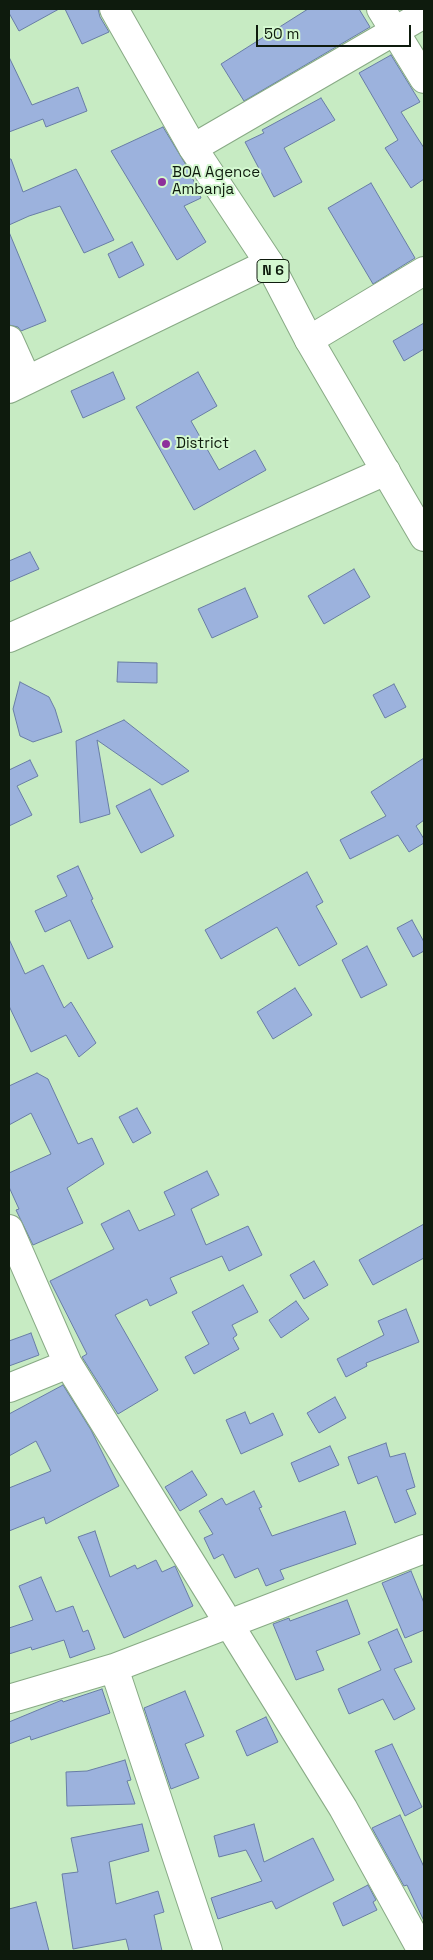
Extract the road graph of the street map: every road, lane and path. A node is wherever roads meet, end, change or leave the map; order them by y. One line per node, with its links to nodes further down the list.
1 (114, 9): 5 (street, N 6)
2 (424, 14): 3 (street)
3 (388, 20): 4 (street); 5 (street)
4 (424, 79)
5 (193, 148): 6 (street, N 6)
6 (269, 263): 9 (street, N 6); 10 (street)
7 (424, 271): 9 (street)
8 (9, 340): 10 (street)
9 (309, 340): 11 (street, N 6)
10 (18, 384)
11 (386, 471): 12 (street, N 6); 13 (street)
12 (424, 537)
13 (9, 638)
14 (9, 1229): 15 (street)
15 (68, 1364): 16 (street); 18 (street)
16 (9, 1388)
17 (424, 1549): 18 (street)
18 (228, 1624): 19 (street); 22 (street)
19 (114, 1668): 20 (street); 21 (street)
20 (9, 1699)
21 (208, 1951)
22 (422, 1951)

